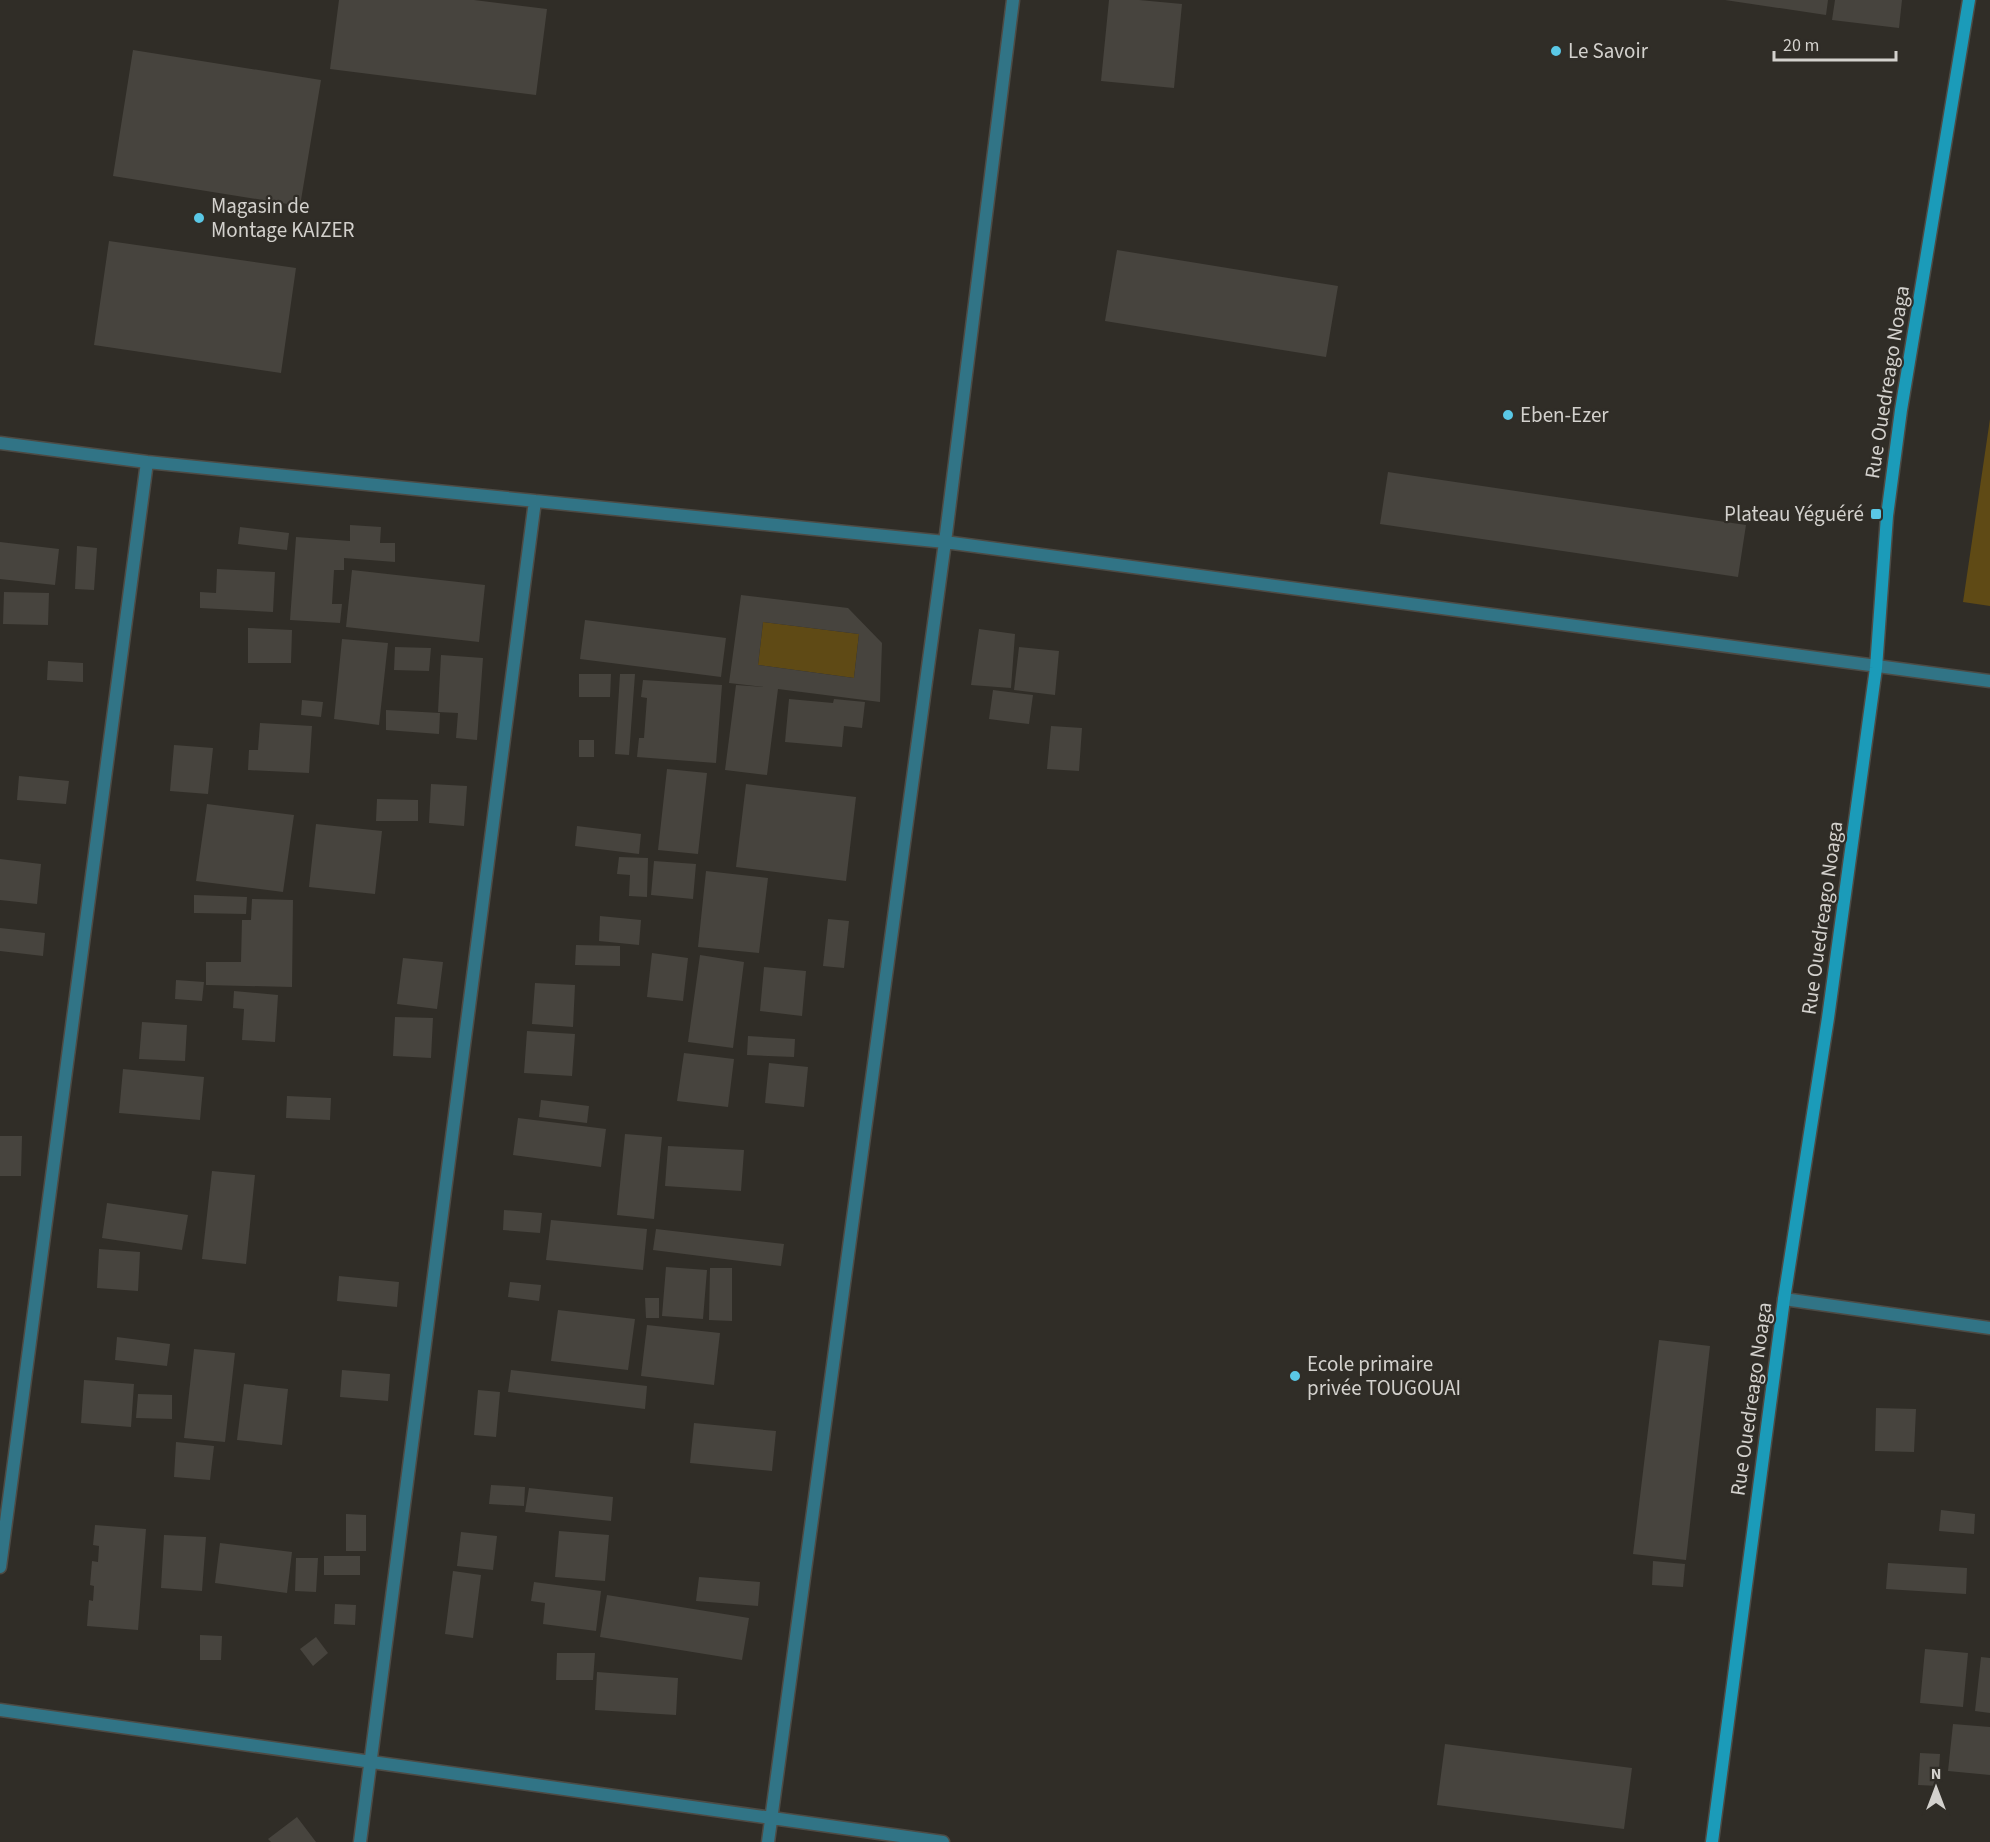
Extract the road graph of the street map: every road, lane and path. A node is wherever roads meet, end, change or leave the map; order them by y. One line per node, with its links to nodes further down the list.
1 (1013, 0): 6 (street)
2 (1969, 0): 7 (street, Rue Ouedreago Noaga)
3 (0, 443): 4 (street)
4 (147, 462): 5 (street); 11 (street)
5 (535, 501): 6 (street); 13 (street)
6 (945, 542): 7 (street); 14 (street)
7 (1876, 668): 8 (street); 9 (street, Rue Ouedreago Noaga)
8 (1990, 681)
9 (1784, 1299): 10 (street); 18 (street, Rue Ouedreago Noaga)
10 (1990, 1328)
11 (0, 1567)
12 (0, 1710): 13 (street)
13 (371, 1762): 14 (street); 15 (street)
14 (772, 1818): 16 (street); 17 (street)
15 (360, 1842)
16 (768, 1842)
17 (943, 1842)
18 (1712, 1842)

